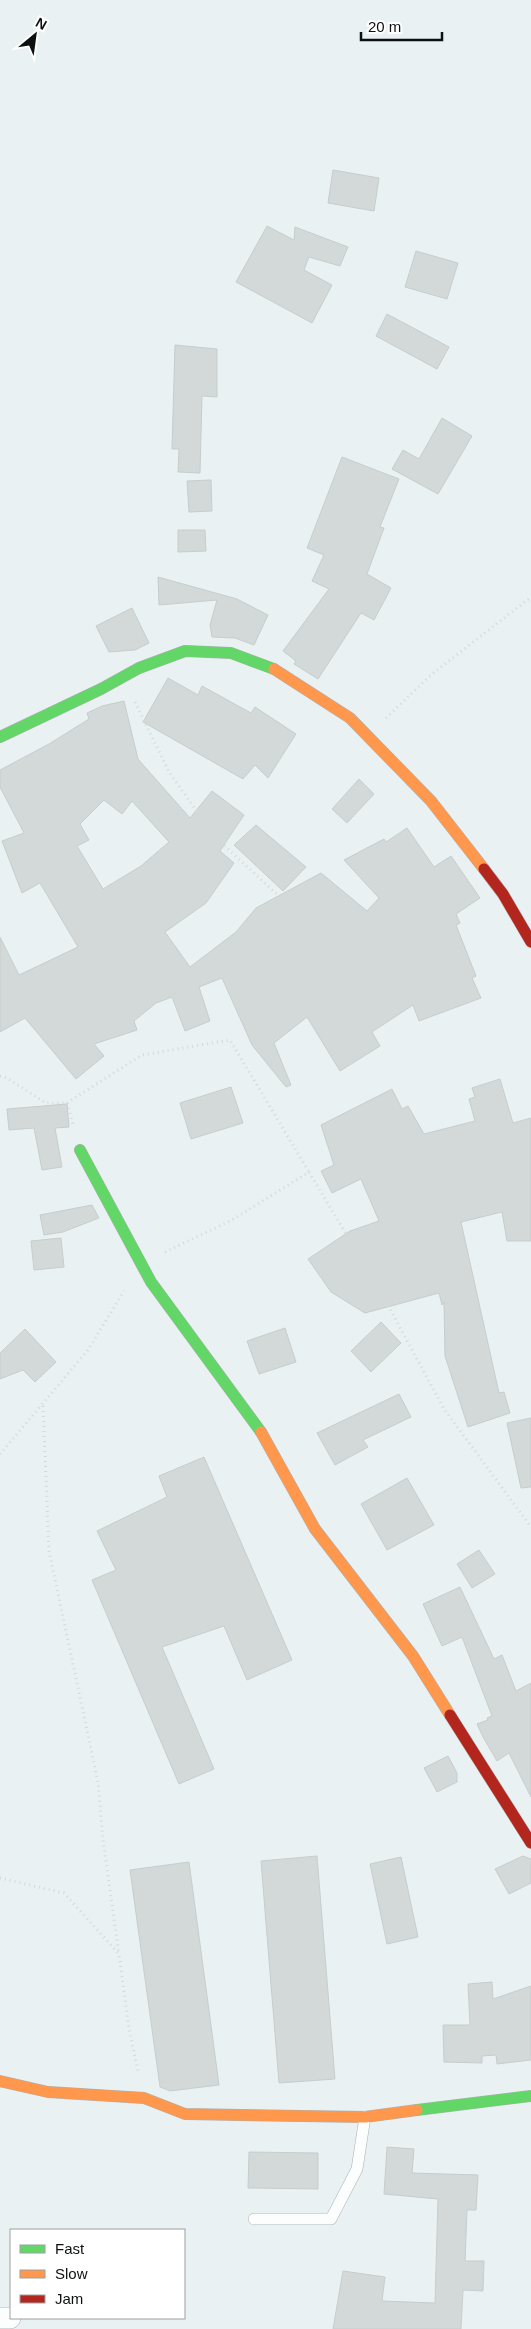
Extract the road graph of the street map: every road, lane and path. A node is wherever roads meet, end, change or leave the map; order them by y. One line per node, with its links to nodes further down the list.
1 (531, 596): 4 (path)
2 (123, 676): 3 (street); 4 (street); 5 (path)
3 (0, 736)
4 (367, 736): 6 (street)
5 (280, 897)
6 (531, 942)
7 (0, 1076): 8 (path)
8 (67, 1103): 9 (path); 10 (path)
9 (80, 1150): 11 (street)
10 (309, 1172): 11 (path); 14 (path)
11 (142, 1263): 12 (path); 15 (street)
12 (42, 1405): 13 (path); 17 (path)
13 (0, 1454)
14 (531, 1526)
15 (531, 1843)
16 (0, 1878): 17 (path)
17 (119, 1954): 20 (path)
18 (0, 2081): 20 (street)
19 (531, 2096): 21 (street)
20 (144, 2098): 21 (street)
21 (365, 2117): 22 (lane)
22 (254, 2219)

